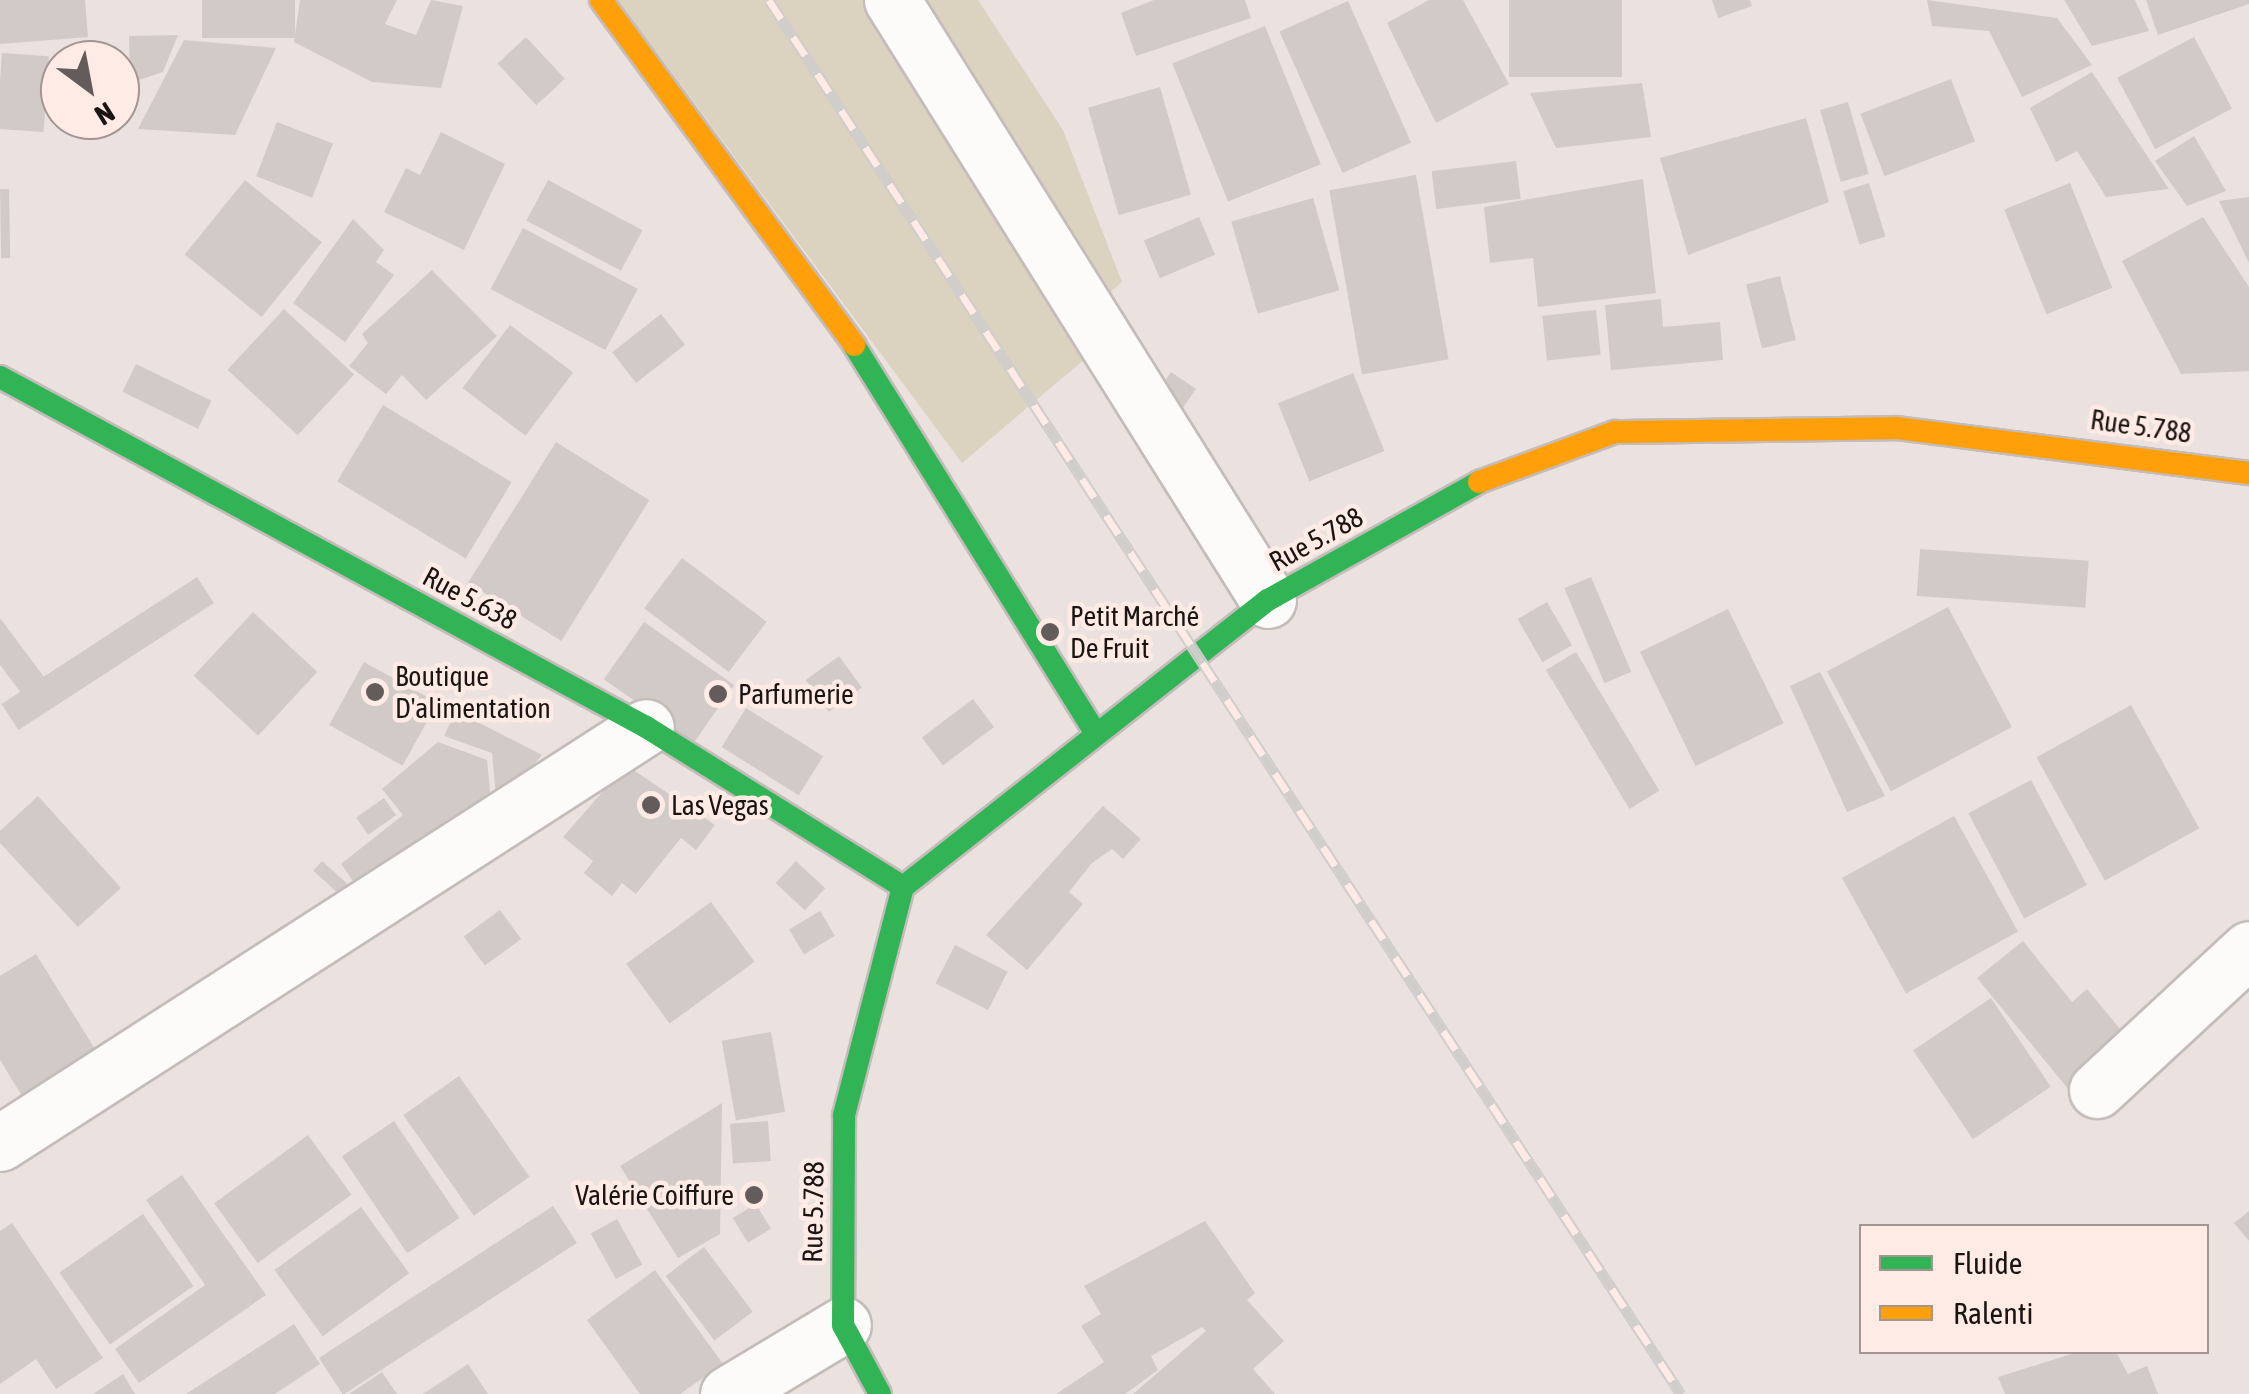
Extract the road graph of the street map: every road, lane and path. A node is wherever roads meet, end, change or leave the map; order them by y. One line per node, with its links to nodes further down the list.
1 (601, 0): 7 (street)
2 (892, 0): 5 (street)
3 (0, 377): 6 (street, Rue 5.638)
4 (2249, 472): 5 (street, Rue 5.788)
5 (1268, 600): 7 (street, Rue 5.788)
6 (646, 727): 8 (street, Rue 5.638); 11 (street)
7 (1094, 730): 8 (street, Rue 5.788)
8 (903, 887): 12 (street, Rue 5.788)
9 (2249, 949): 10 (street)
10 (2097, 1090)
11 (0, 1143)
12 (842, 1310): 13 (street); 14 (street)
13 (728, 1394)
14 (880, 1394)

